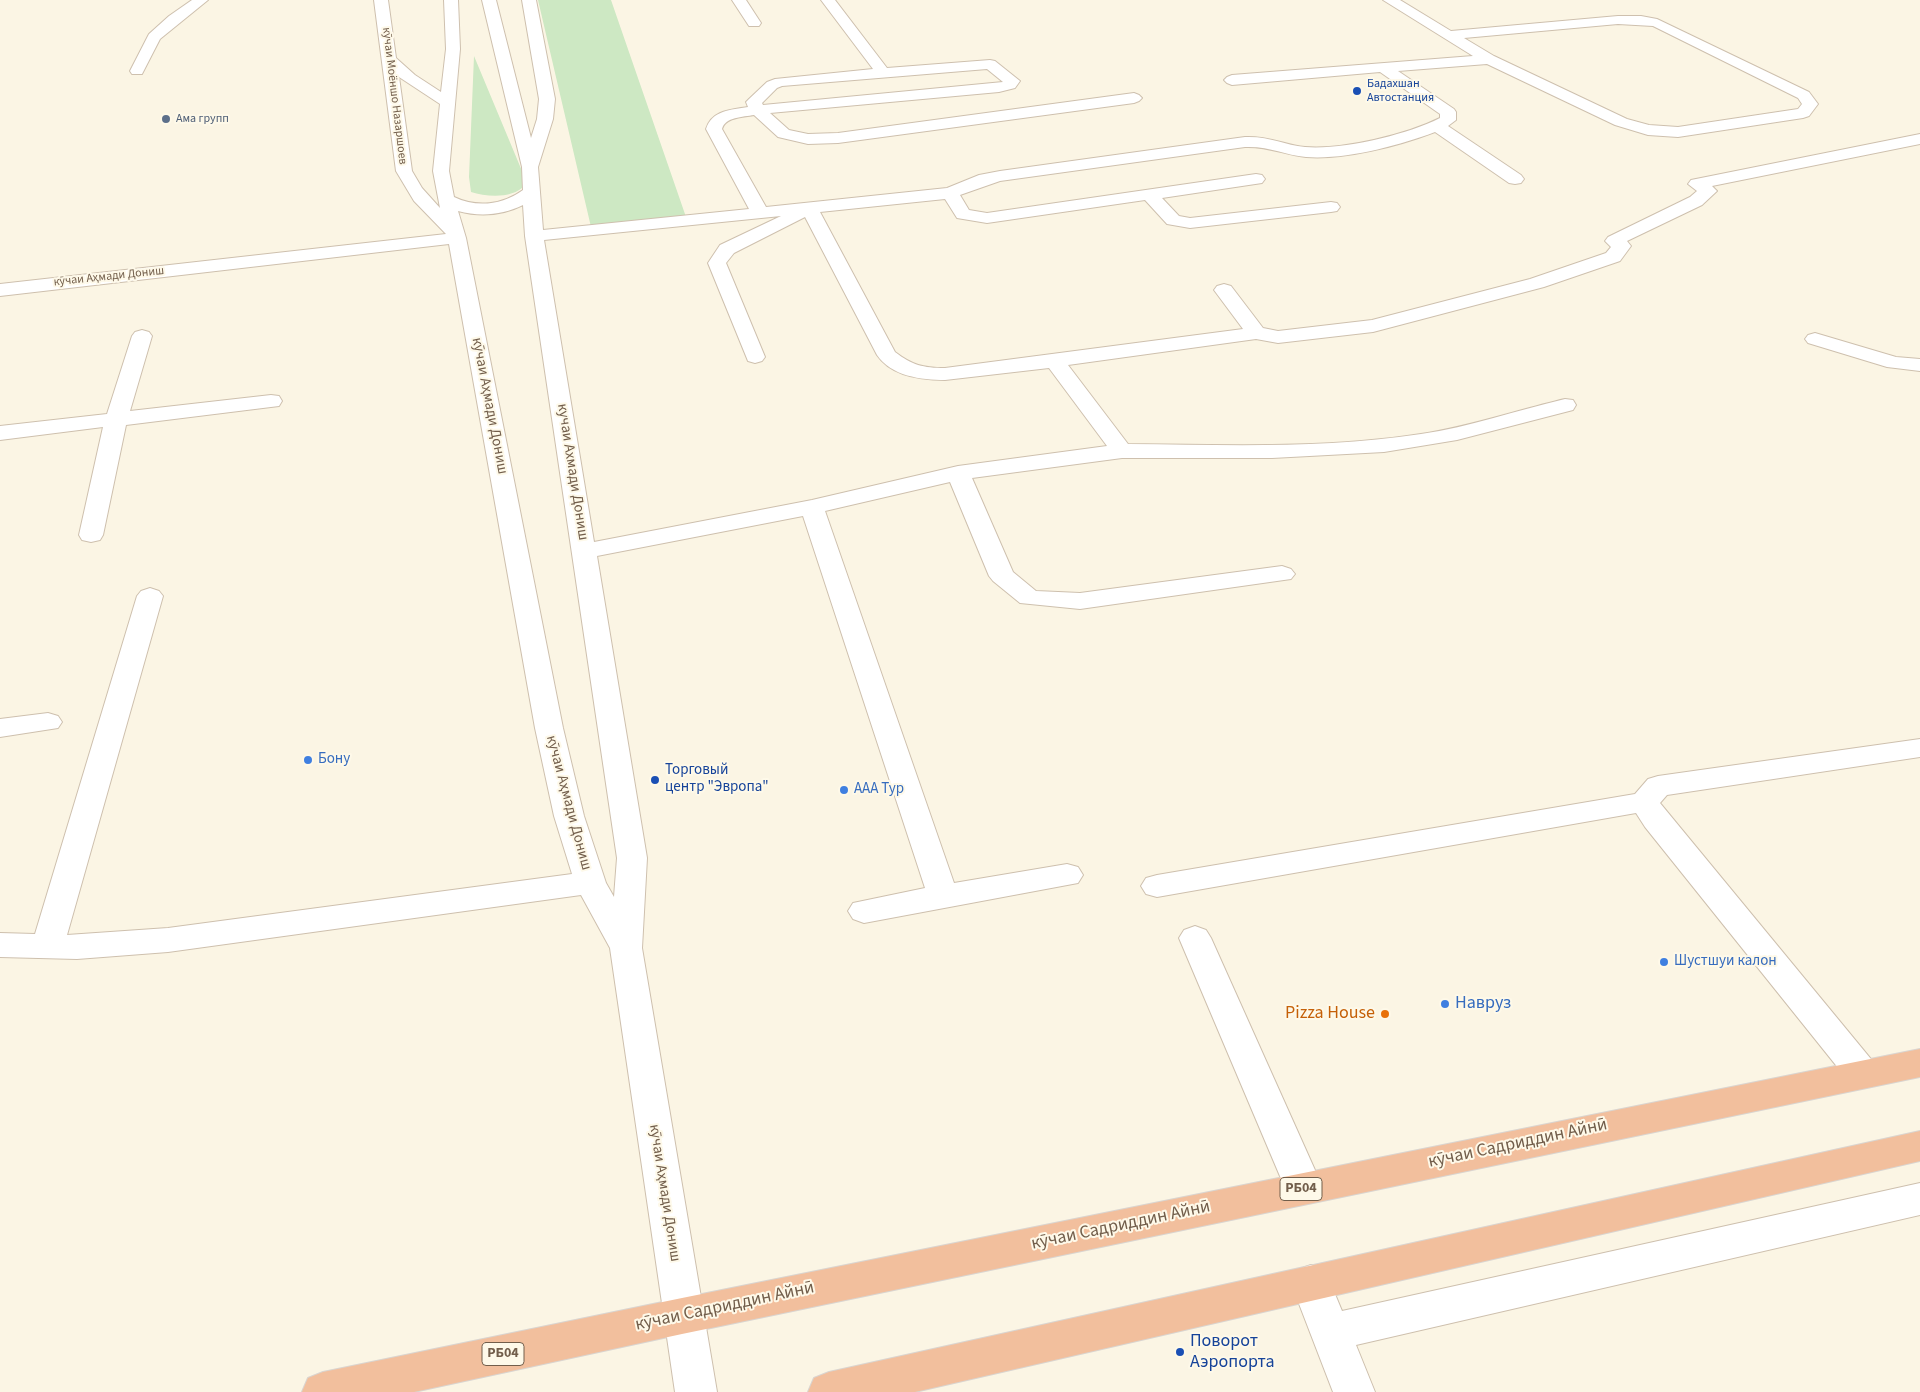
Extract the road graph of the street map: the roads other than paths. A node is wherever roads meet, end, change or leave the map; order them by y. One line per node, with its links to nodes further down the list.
1 (201, 0): 14 (street)
2 (381, 0): 12 (street, кӯчаи Моёншо Назаршоев)
3 (451, 0): 18 (street, кӯчаи Аҳмади Дониш)
4 (489, 0): 22 (street, кучаи Ахмади Дониш)
5 (529, 0): 22 (street)
6 (739, 0): 9 (street)
7 (828, 0): 15 (street)
8 (1390, 0): 10 (street)
9 (754, 23)
10 (1449, 35): 11 (street); 11 (street)
11 (1489, 59): 13 (street)
12 (390, 60): 18 (street); 32 (street, кӯчаи Моёншо Назаршоев)
13 (1382, 67): 16 (street); 20 (street)
14 (137, 71)
15 (883, 73): 19 (street); 19 (street)
16 (1232, 80)
17 (1134, 98): 19 (street)
18 (448, 102): 28 (street, кӯчаи Аҳмади Дониш)
19 (757, 110): 31 (street)
20 (1438, 127): 24 (street); 26 (street)
21 (1920, 139): 36 (street)
22 (530, 167): 25 (street, кучаи Ахмади Дониш)
23 (1256, 179): 27 (street)
24 (1515, 179)
25 (531, 192): 28 (street); 33 (street, кучаи Ахмади Дониш)
26 (950, 193): 27 (street); 30 (street)
27 (1150, 195): 29 (street)
28 (446, 200): 32 (street, кӯчаи Аҳмади Дониш)
29 (1331, 207)
30 (809, 208): 31 (street); 39 (street); 40 (street)
31 (760, 213): 33 (street)
32 (456, 235): 34 (street, кӯчаи Аҳмади Дониш); 58 (street, кӯчаи Аҳмади Дониш)
33 (534, 236): 50 (street, кучаи Ахмади Дониш)
34 (0, 290)
35 (1224, 290): 36 (street)
36 (1256, 333): 40 (street)
37 (142, 336): 44 (street)
38 (1815, 339): 41 (street)
39 (755, 357)
40 (1054, 361): 46 (street)
41 (1920, 365)
42 (271, 401): 44 (street)
43 (1565, 404): 46 (street)
44 (116, 420): 45 (street); 49 (street)
45 (0, 434)
46 (1122, 451): 47 (street)
47 (958, 473): 48 (street); 51 (street)
48 (812, 507): 50 (street); 60 (street)
49 (91, 535)
50 (584, 551): 65 (street, кучаи Ахмади Дониш)
51 (1282, 574)
52 (150, 596): 64 (street)
53 (48, 722): 54 (street)
54 (0, 728)
55 (1920, 748): 56 (street)
56 (1644, 802): 59 (street); 67 (street)
57 (1067, 875): 60 (street)
58 (590, 884): 64 (street); 65 (street, кӯчаи Аҳмади Дониш)
59 (1157, 886)
60 (943, 896): 61 (street)
61 (864, 911)
62 (1195, 938): 69 (street)
63 (0, 945): 64 (street)
64 (47, 947)
65 (626, 948): 72 (street, кӯчаи Аҳмади Дониш)
66 (1920, 1062): 67 (highway, кӯчаи Садриддин Айнӣ / РБ04)
67 (1863, 1074): 69 (highway, кӯчаи Садриддин Айнӣ / РБ04)
68 (1920, 1146): 71 (highway)
69 (1304, 1188): 72 (highway, кӯчаи Садриддин Айнӣ / РБ04)
70 (1920, 1199): 73 (street)
71 (1312, 1283): 73 (street); 76 (highway)
72 (682, 1316): 74 (highway, кӯчаи Садриддин Айнӣ / РБ04); 75 (street, кӯчаи Аҳмади Дониш)
73 (1331, 1332): 77 (street)
74 (323, 1392)
75 (696, 1392)
76 (829, 1392)
77 (1354, 1392)

